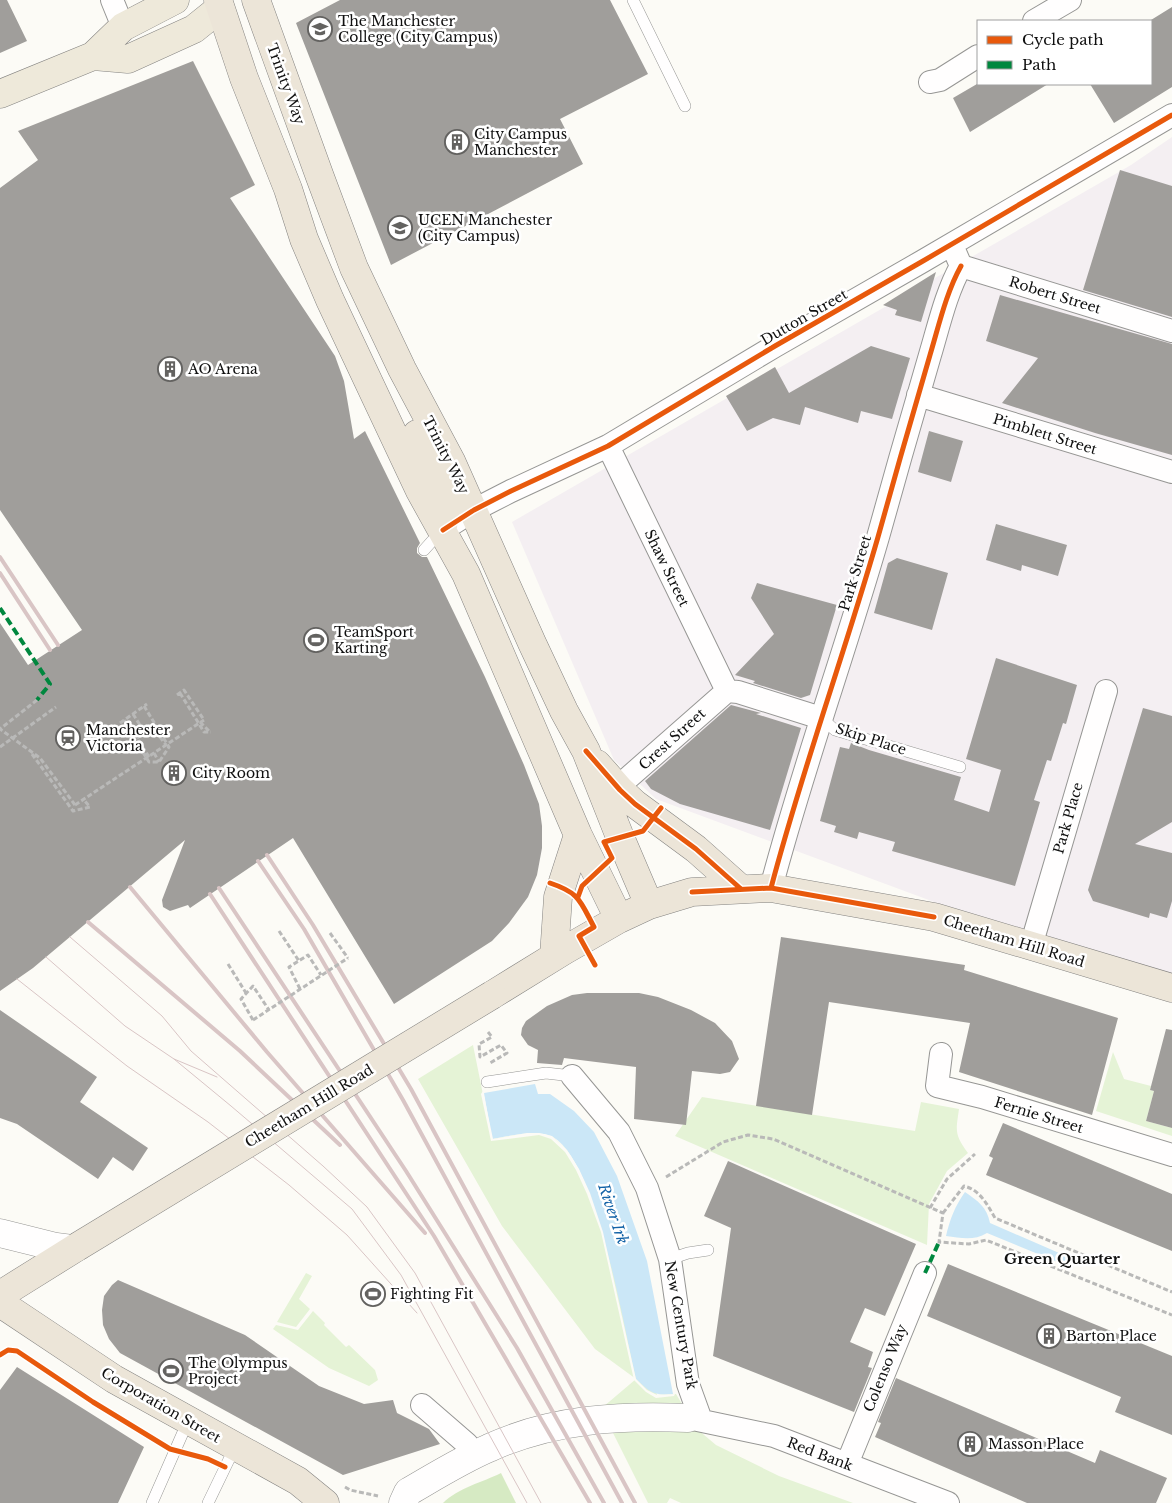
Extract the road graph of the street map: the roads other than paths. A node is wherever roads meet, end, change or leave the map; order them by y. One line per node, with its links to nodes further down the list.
1 (112, 0): 8 (street)
2 (175, 0): 8 (main road)
3 (256, 0): 18 (highway, Trinity Way)
4 (633, 0): 13 (lane)
5 (1070, 0): 7 (street)
6 (223, 3): 9 (main road); 23 (highway)
7 (1036, 20)
8 (124, 27): 9 (main road)
9 (93, 56): 12 (main road)
10 (977, 57): 11 (street)
11 (930, 82)
12 (0, 94)
13 (685, 106)
14 (1172, 115): 15 (street, Dutton Street)
15 (951, 245): 16 (street); 20 (street, Dutton Street)
16 (961, 266): 17 (street, Robert Street); 19 (street, Park Street)
17 (1172, 331)
18 (402, 369): 22 (highway, Trinity Way); 23 (highway)
19 (918, 395): 21 (street, Pimblett Street); 27 (street, Park Street)
20 (608, 446): 22 (street, Dutton Street); 25 (street, Shaw Street)
21 (1172, 472)
22 (474, 510): 23 (street, Dutton Street); 28 (highway, Trinity Way)
23 (443, 530): 24 (lane); 31 (highway)
24 (424, 550)
25 (727, 691): 27 (street, Skip Place); 30 (street, Crest Street)
26 (1106, 691): 36 (street, Park Place)
27 (821, 718): 29 (lane, Skip Place); 32 (street, Park Street)
28 (586, 751): 30 (highway); 34 (highway, Trinity Way)
29 (960, 767)
30 (620, 790): 33 (highway)
31 (578, 835): 35 (highway); 37 (highway)
32 (771, 888): 33 (highway, Cheetham Hill Road); 36 (highway, Cheetham Hill Road)
33 (741, 889): 34 (highway, Cheetham Hill Road)
34 (649, 905): 35 (highway, Cheetham Hill Road)
35 (620, 919): 37 (highway, Cheetham Hill Road)
36 (1031, 946): 38 (highway, Cheetham Hill Road)
37 (554, 956): 44 (highway, Cheetham Hill Road, bridge)
38 (1172, 988)
39 (942, 1054): 42 (street, Fernie Street)
40 (572, 1076): 41 (lane); 46 (street, New Century Park)
41 (487, 1082)
42 (1172, 1155)
43 (0, 1234): 44 (street)
44 (75, 1248): 48 (highway, Cheetham Hill Road)
45 (708, 1250): 46 (lane)
46 (670, 1259): 51 (street, New Century Park)
47 (925, 1273): 55 (street, Colenso Way)
48 (0, 1295)
49 (0, 1303): 52 (highway, Corporation Street)
50 (422, 1405): 54 (street)
51 (695, 1419): 54 (street); 55 (street, Red Bank)
52 (188, 1421): 53 (highway, Corporation Street); 58 (lane)
53 (235, 1447): 56 (highway, Corporation Street); 59 (lane)
54 (474, 1456): 57 (street)
55 (846, 1464): 60 (street, Red Bank)
56 (334, 1494)
57 (391, 1500)
58 (152, 1503)
59 (208, 1503)
60 (948, 1503)

